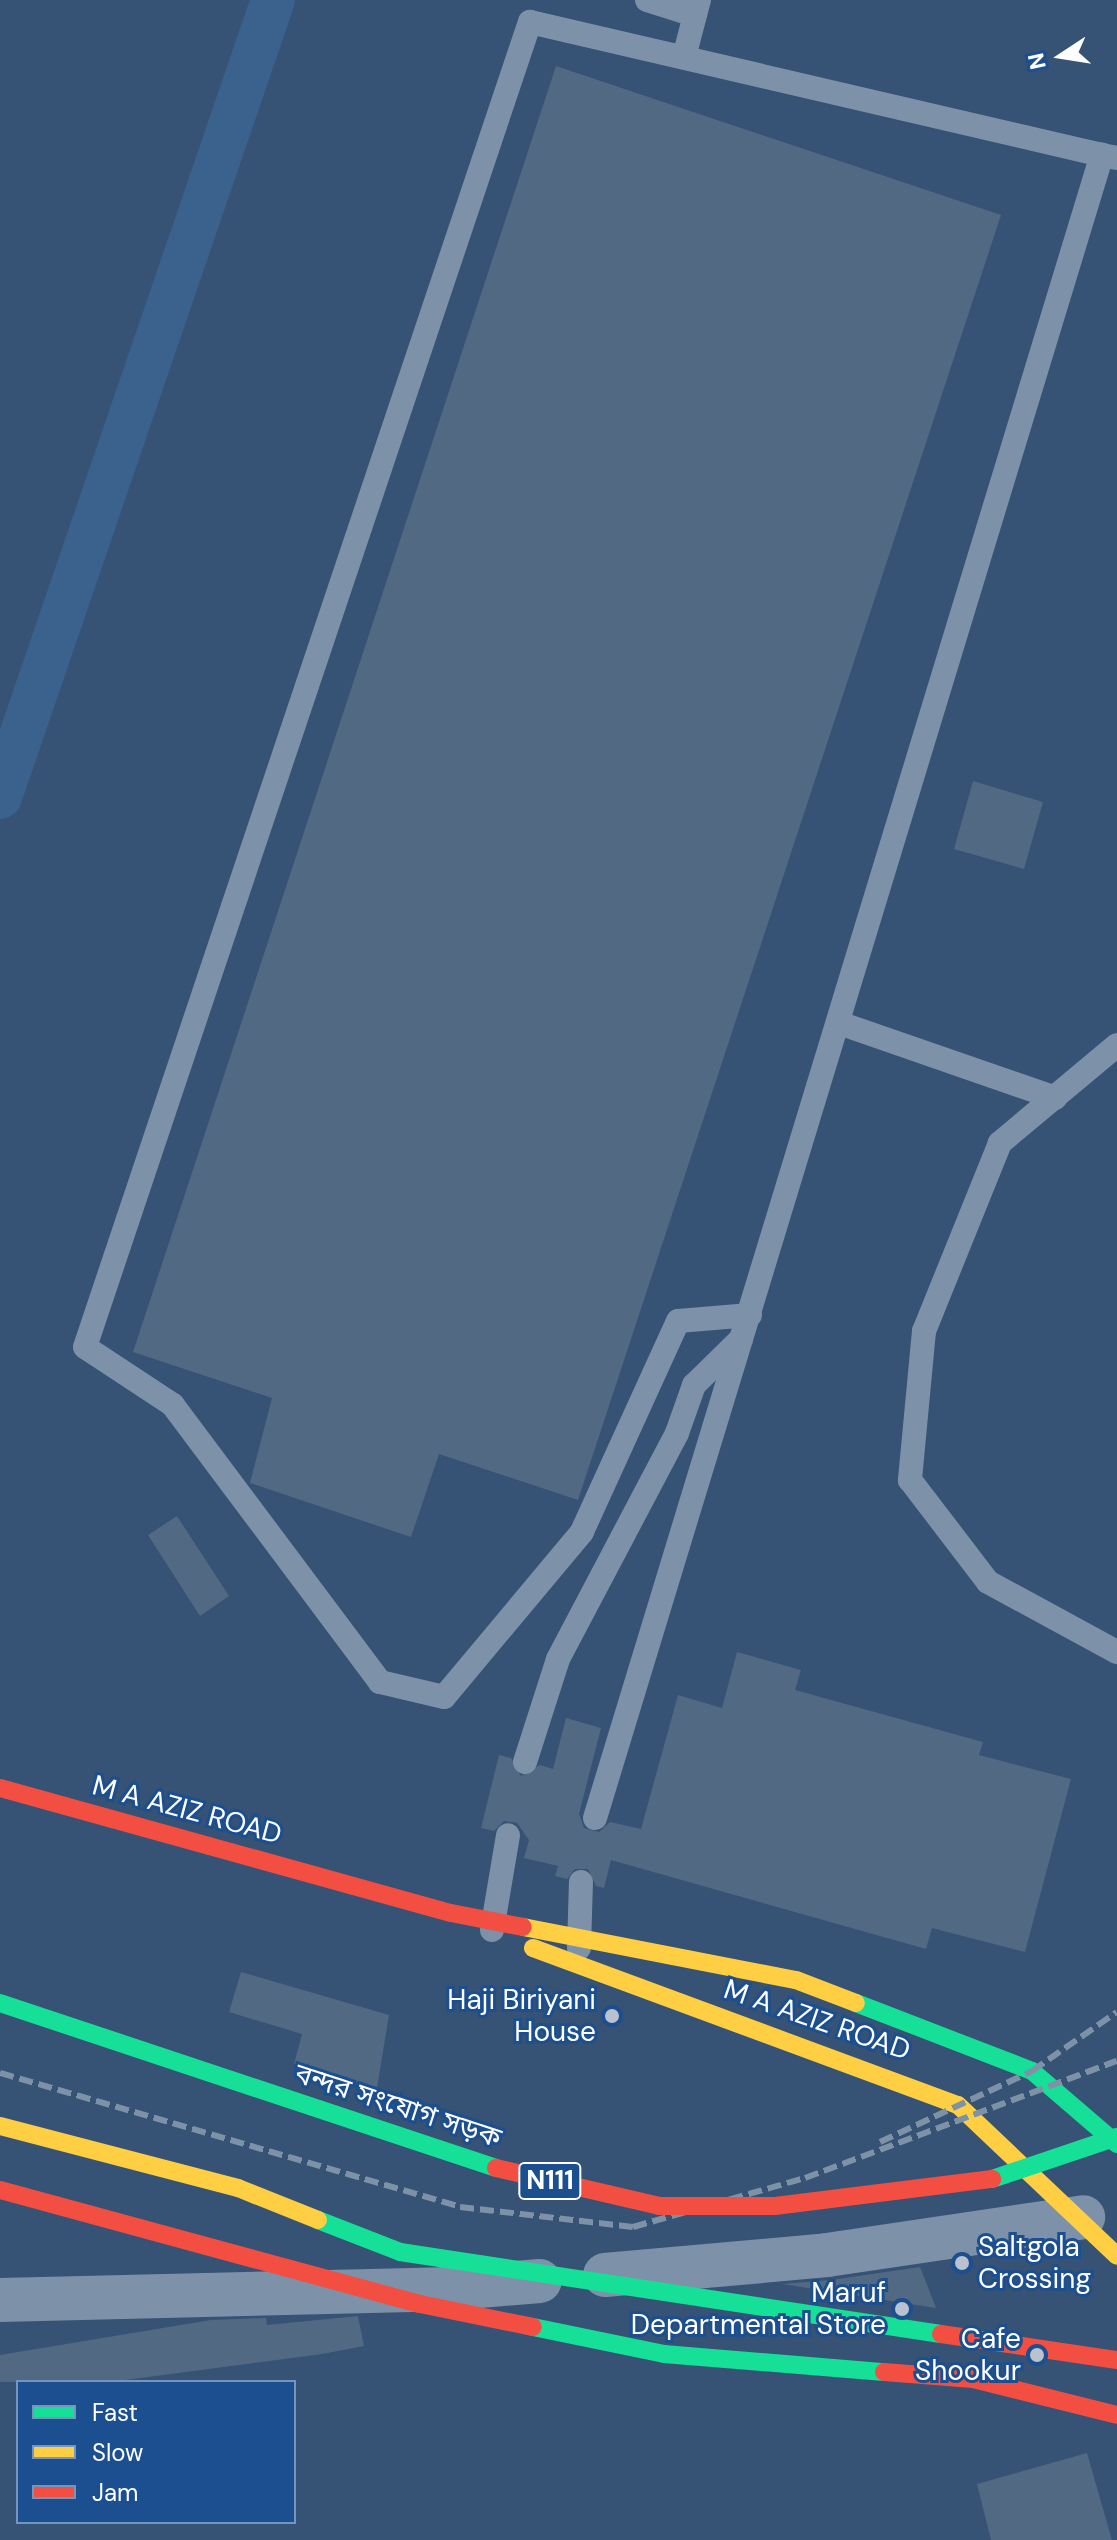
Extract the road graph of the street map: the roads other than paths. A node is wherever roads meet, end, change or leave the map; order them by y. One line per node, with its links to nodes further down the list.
1 (647, 0): 2 (lane)
2 (697, 8): 3 (lane)
3 (684, 57): 4 (lane); 8 (lane)
4 (1110, 156): 5 (lane)
5 (839, 1023): 7 (lane); 8 (lane)
6 (1117, 1045): 7 (lane)
7 (1055, 1098): 9 (lane)
8 (746, 1326): 10 (lane); 12 (lane)
9 (1117, 1652)
10 (525, 1762)
11 (0, 1788): 15 (main road, M A AZIZ ROAD)
12 (595, 1818)
13 (508, 1835): 15 (lane)
14 (581, 1882): 16 (lane)
15 (493, 1926): 16 (main road, M A AZIZ ROAD); 17 (main road, M A AZIZ ROAD)
16 (582, 1938): 17 (lane); 21 (main road, M A AZIZ ROAD)
17 (575, 1966): 23 (main road, M A AZIZ ROAD)
18 (0, 2003): 20 (main road, বন্দর সংযোগ সড়ক / N111, bridge)
19 (0, 2126): 26 (main road, bridge)
20 (1117, 2137)
21 (1117, 2144)
22 (0, 2190): 27 (main road, bridge)
23 (1083, 2217): 24 (main road, M A AZIZ ROAD); 25 (street)
24 (1117, 2256)
25 (0, 2300)
26 (1117, 2360)
27 (1117, 2415)

